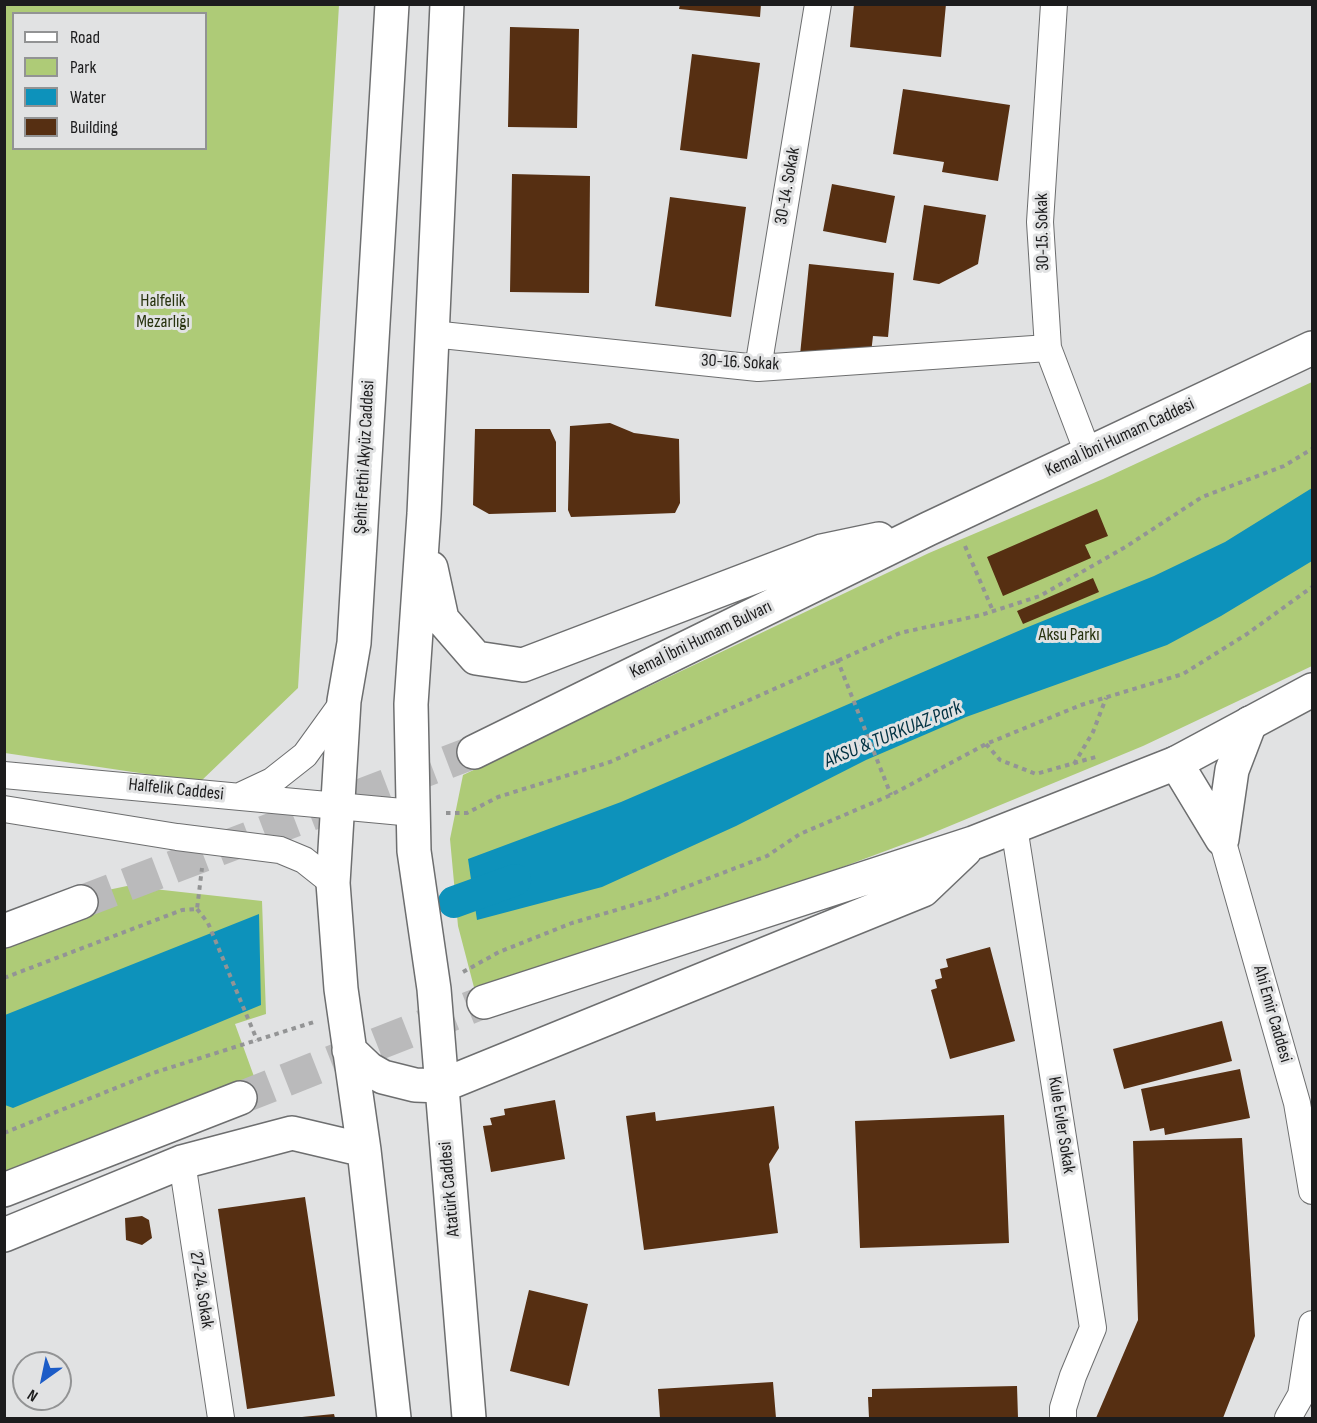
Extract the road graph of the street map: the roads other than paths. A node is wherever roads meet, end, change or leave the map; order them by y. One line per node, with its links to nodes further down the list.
1 (392, 4): 13 (main road, Şehit Fethi Akyüz Caddesi)
2 (447, 4): 5 (main road)
3 (818, 4): 8 (street, 30-14. Sokak)
4 (1053, 4): 6 (street, 30-15. Sokak)
5 (432, 334): 8 (street, 30-16. Sokak); 11 (main road)
6 (1048, 348): 8 (street, 30-16. Sokak); 9 (street, 30-15. Sokak)
7 (1312, 348): 9 (main road, Kemal İbni Humam Caddesi)
8 (758, 368)
9 (1088, 453): 10 (main road, Kemal İbni Humam Caddesi)
10 (941, 523): 11 (main road); 15 (main road, Kemal İbni Humam Bulvarı)
11 (423, 532): 21 (main road)
12 (1312, 690): 14 (main road)
13 (344, 701): 18 (street, Halfelik Caddesi); 19 (main road, Şehit Fethi Akyüz Caddesi)
14 (1250, 723): 16 (main road); 23 (main road, Ahi Emir Caddesi)
15 (474, 752)
16 (1176, 763): 22 (main road); 23 (main road, Ahi Emir Caddesi)
17 (4, 775): 18 (street, Halfelik Caddesi)
18 (240, 796): 19 (street)
19 (338, 807): 21 (street); 25 (main road, Şehit Fethi Akyüz Caddesi)
20 (4, 809): 25 (street)
21 (413, 813): 30 (main road, Atatürk Caddesi)
22 (1014, 827): 24 (main road); 43 (street, Kule Evler Sokak)
23 (1222, 839): 32 (street, Ahi Emir Caddesi)
24 (973, 843): 28 (main road); 30 (main road)
25 (334, 896): 29 (main road, Şehit Fethi Akyüz Caddesi)
26 (81, 902): 27 (main road)
27 (4, 931)
28 (484, 1002)
29 (350, 1050): 30 (main road); 33 (main road)
30 (441, 1086): 42 (main road, Atatürk Caddesi)
31 (240, 1098): 35 (main road)
32 (1305, 1100): 36 (street, Ahi Emir Caddesi)
33 (364, 1150): 34 (main road); 41 (main road)
34 (182, 1162): 37 (main road); 40 (street, 27-24. Sokak)
35 (4, 1190)
36 (1312, 1191)
37 (4, 1235)
38 (1312, 1324): 39 (street)
39 (1307, 1392): 44 (street)
40 (221, 1419)
41 (394, 1419)
42 (469, 1419)
43 (1063, 1419)
44 (1288, 1419)

